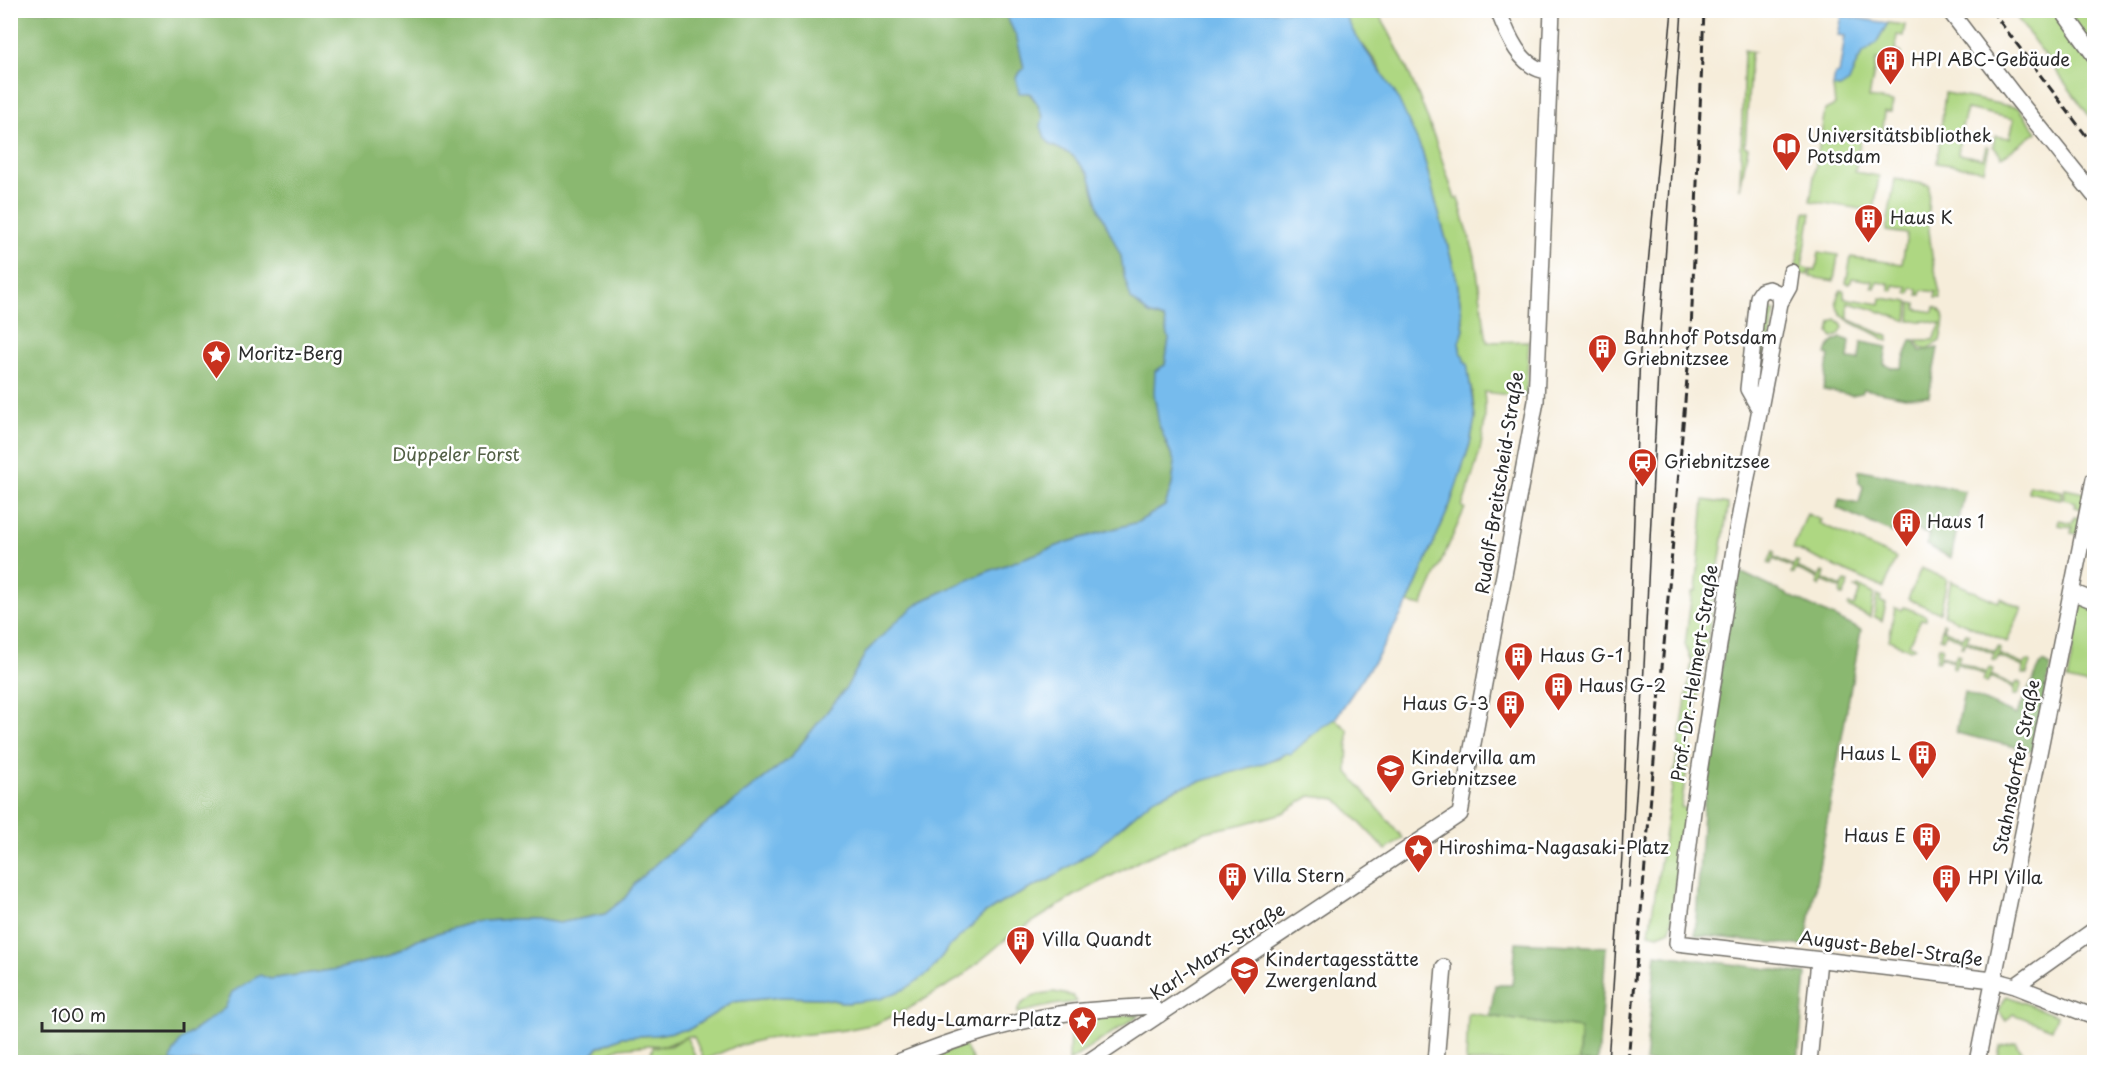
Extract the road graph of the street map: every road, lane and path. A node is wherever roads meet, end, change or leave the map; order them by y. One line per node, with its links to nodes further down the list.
1 (1498, 10): 6 (street)
2 (1552, 10): 6 (street, Rudolf-Breitscheid-Straße)
3 (2062, 10): 5 (street)
4 (1952, 14): 7 (street)
5 (2094, 55)
6 (1550, 71): 14 (street, Rudolf-Breitscheid-Straße)
7 (2094, 195)
8 (1791, 272): 9 (street, Prof.-Dr.-Helmert-Straße)
9 (1780, 303): 10 (street, Prof.-Dr.-Helmert-Straße); 10 (street)
10 (1760, 410): 16 (street, Prof.-Dr.-Helmert-Straße)
11 (2094, 478): 12 (street, Stahnsdorfer Straße)
12 (2072, 592): 13 (street); 19 (street, Stahnsdorfer Straße)
13 (2094, 601)
14 (1460, 814): 21 (street, Karl-Marx-Straße)
15 (2094, 930): 20 (street)
16 (1677, 944): 17 (street, August-Bebel-Straße)
17 (1819, 960): 19 (street, August-Bebel-Straße); 26 (street)
18 (1444, 967): 25 (street)
19 (1993, 980): 20 (street, August-Bebel-Straße); 27 (street, Stahnsdorfer Straße)
20 (2015, 986): 22 (street, August-Bebel-Straße)
21 (1159, 1015): 23 (street); 24 (street, Karl-Marx-Straße)
22 (2094, 1017)
23 (898, 1062)
24 (1088, 1062)
25 (1436, 1062)
26 (1809, 1062)
27 (1977, 1062)

